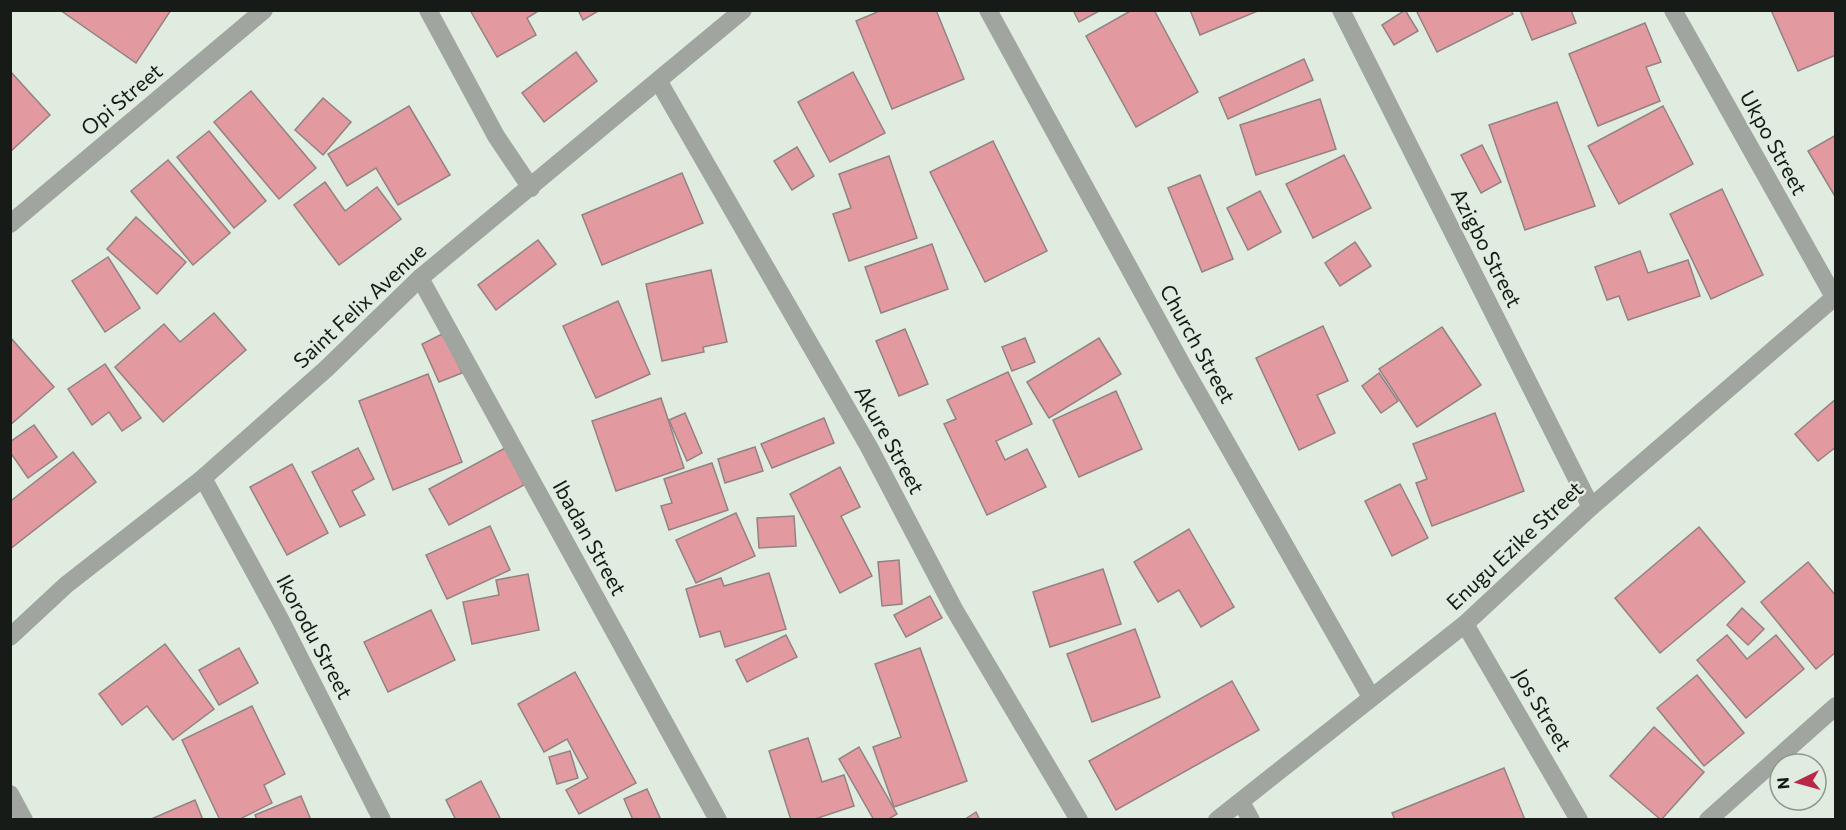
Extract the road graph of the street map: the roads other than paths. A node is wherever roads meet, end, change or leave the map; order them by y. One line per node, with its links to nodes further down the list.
1 (264, 10): 9 (street, Opi Street)
2 (428, 10): 8 (street)
3 (743, 10): 7 (street, Saint Felix Avenue)
4 (988, 10): 16 (street, Church Street)
5 (1341, 10): 13 (street, Azigbo Street)
6 (1673, 10): 11 (street, Ukpo Street)
7 (658, 82): 8 (street, Saint Felix Avenue); 23 (street, Akure Street)
8 (531, 188): 10 (street, Saint Felix Avenue)
9 (10, 224)
10 (420, 278): 12 (street, Saint Felix Avenue); 22 (street, Ibadan Street)
11 (1835, 296): 13 (street, Enugu Ezike Street)
12 (203, 478): 15 (street, Saint Felix Avenue); 21 (street, Ikorodu Street)
13 (1591, 507): 14 (street, Enugu Ezike Street)
14 (1465, 624): 16 (street, Enugu Ezike Street); 26 (street, Jos Street)
15 (10, 637)
16 (1371, 697): 19 (street, Enugu Ezike Street)
17 (1836, 706): 27 (street)
18 (10, 794): 20 (street)
19 (1241, 802): 24 (street, Enugu Ezike Street); 25 (street)
20 (24, 819)
21 (382, 819)
22 (717, 819)
23 (1079, 819)
24 (1217, 819)
25 (1251, 819)
26 (1579, 819)
27 (1708, 819)

